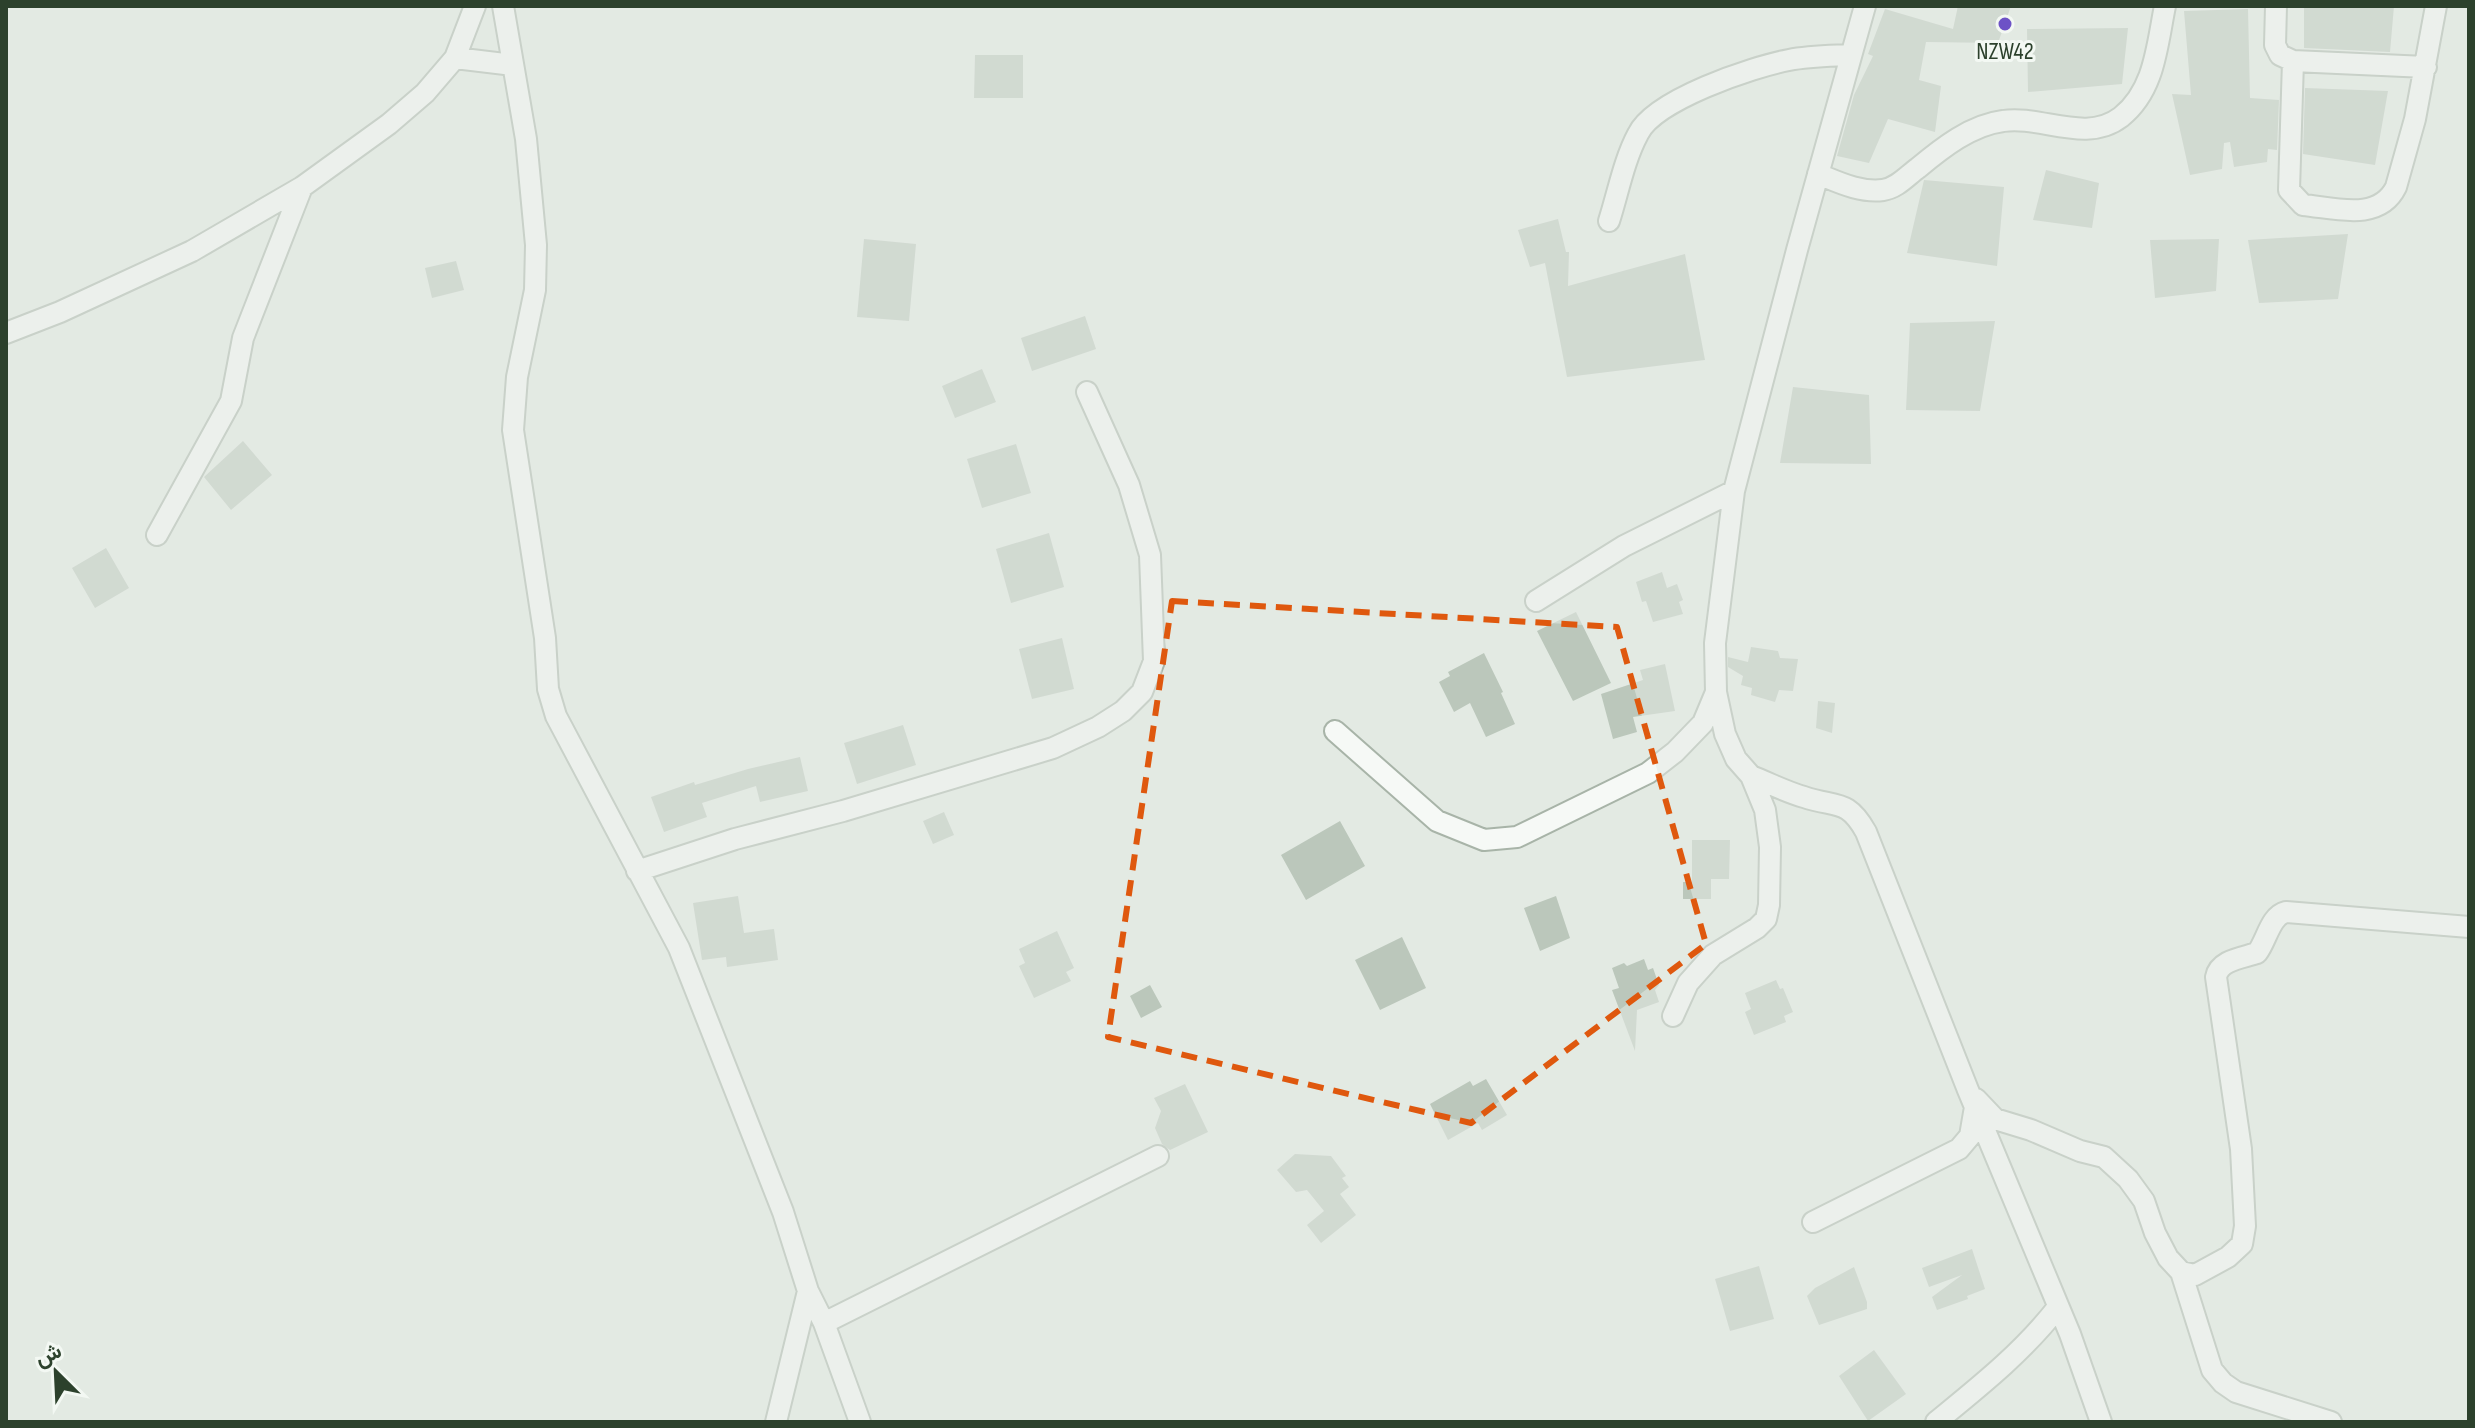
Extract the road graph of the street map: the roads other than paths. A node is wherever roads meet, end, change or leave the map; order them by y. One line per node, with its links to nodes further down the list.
1 (475, 6): 8 (street)
2 (503, 6): 10 (street)
3 (1865, 6): 7 (street)
4 (2165, 6): 12 (street)
5 (2276, 6): 9 (street)
6 (2436, 6): 11 (street)
7 (1850, 55): 12 (street); 14 (street)
8 (455, 58): 10 (street); 13 (street)
9 (2293, 61): 11 (street); 11 (street)
10 (513, 65): 23 (street)
11 (2426, 67)
12 (1818, 174): 17 (street)
13 (302, 187): 15 (street); 18 (street)
14 (1609, 221)
15 (6, 333)
16 (1087, 392): 23 (street)
17 (1734, 491): 19 (street); 20 (street)
18 (157, 535)
19 (1536, 601)
20 (1716, 692): 21 (street); 22 (street)
21 (1335, 731)
22 (1751, 776): 25 (street); 26 (street)
23 (637, 871): 30 (street)
24 (2469, 927): 29 (street)
25 (1673, 1016)
26 (1971, 1099): 28 (street); 29 (street); 31 (street)
27 (1158, 1156): 32 (street)
28 (1813, 1222)
29 (2181, 1272): 37 (street)
30 (808, 1291): 32 (street); 33 (street)
31 (2058, 1307): 35 (street); 36 (street)
32 (824, 1323): 34 (street)
33 (776, 1422)
34 (860, 1422)
35 (1936, 1422)
36 (2101, 1422)
37 (2331, 1422)

